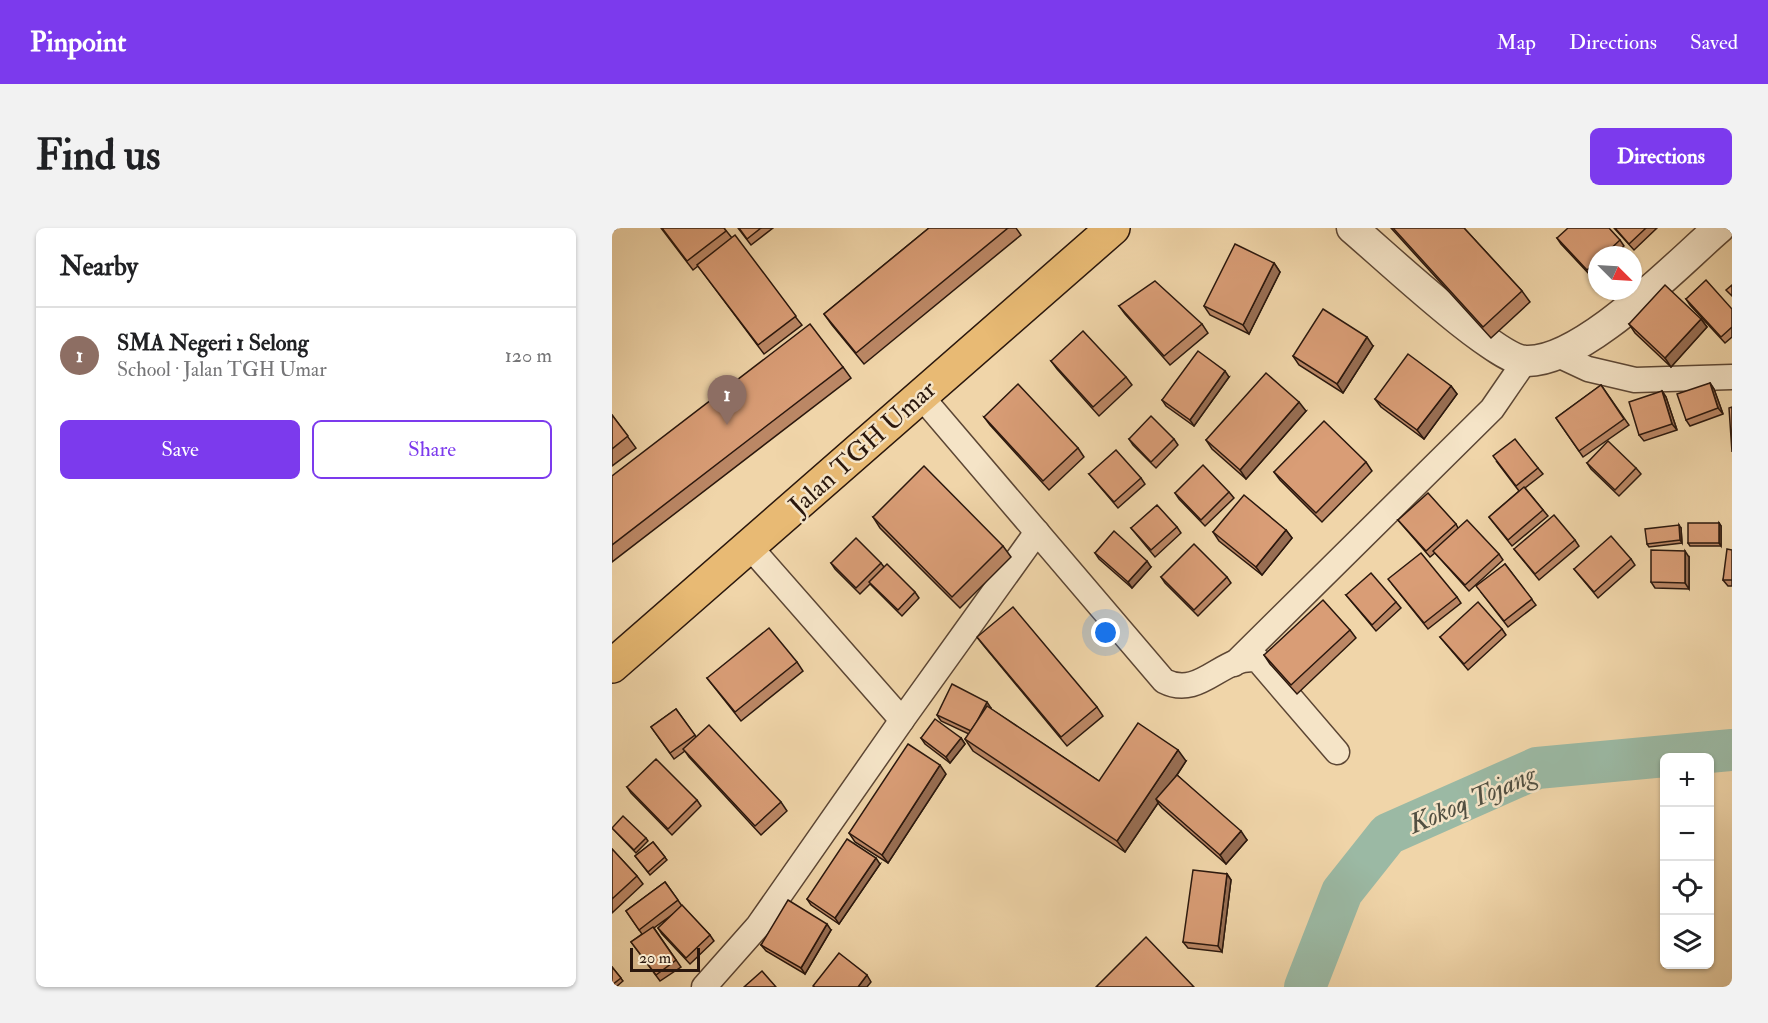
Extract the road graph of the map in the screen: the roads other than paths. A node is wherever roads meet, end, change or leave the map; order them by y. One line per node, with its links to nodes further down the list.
1 (1113, 228): 7 (main road, Jalan TGH Umar)
2 (1352, 228): 5 (street)
3 (1719, 228): 4 (street)
4 (1558, 355): 5 (street); 6 (street)
5 (1525, 361): 10 (street)
6 (1732, 377)
7 (920, 394): 8 (street); 9 (main road, Jalan TGH Umar)
8 (1037, 532): 10 (street); 12 (street)
9 (750, 547): 11 (main road, Jalan TGH Umar); 12 (street)
10 (1234, 664): 13 (street)
11 (612, 666)
12 (902, 720): 14 (street)
13 (1337, 752)
14 (704, 987)

